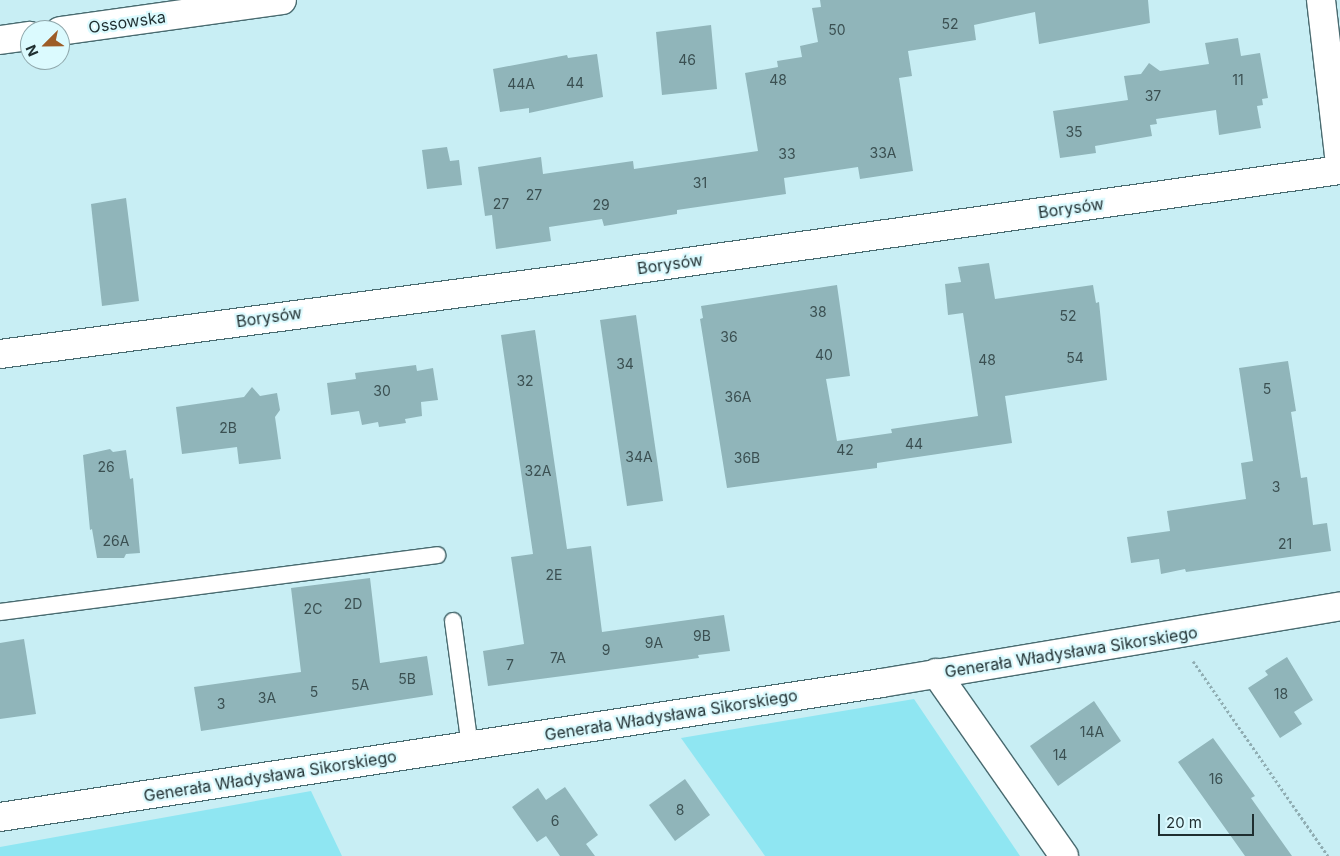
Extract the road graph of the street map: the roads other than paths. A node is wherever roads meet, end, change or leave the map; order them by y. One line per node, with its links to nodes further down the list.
1 (282, 0): 3 (street, Ossowska)
2 (1321, 0): 6 (street)
3 (70, 30)
4 (20, 37): 5 (street)
5 (0, 40)
6 (1340, 164)
7 (1340, 170): 8 (street, Borysów)
8 (0, 354)
9 (437, 555): 11 (lane)
10 (1340, 606): 13 (street, Generała Władysława Sikorskiego)
11 (0, 612)
12 (453, 621): 14 (lane)
13 (936, 674): 14 (street, Generała Władysława Sikorskiego); 16 (street)
14 (470, 746): 15 (street, Generała Władysława Sikorskiego)
15 (0, 817)
16 (1064, 856)

